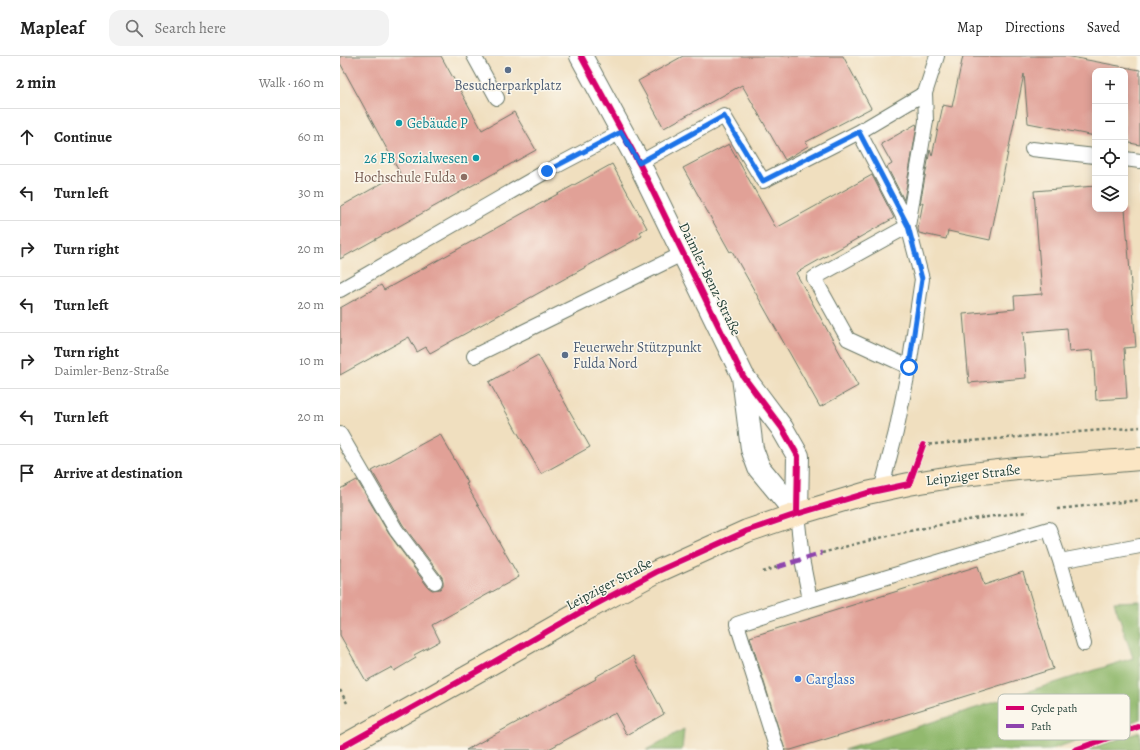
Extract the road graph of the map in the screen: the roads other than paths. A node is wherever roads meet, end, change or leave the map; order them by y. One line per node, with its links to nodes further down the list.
1 (474, 56): 5 (lane)
2 (580, 56): 6 (street, Daimler-Benz-Straße)
3 (937, 56): 4 (lane)
4 (925, 93): 7 (lane); 13 (lane)
5 (497, 98)
6 (621, 132): 12 (street, Daimler-Benz-Straße); 15 (lane)
7 (859, 132): 12 (lane); 13 (lane)
8 (1032, 149): 9 (lane)
9 (1092, 156)
10 (1128, 159): 11 (lane)
11 (1140, 161)
12 (639, 163): 14 (street, Daimler-Benz-Straße)
13 (908, 226): 17 (lane); 17 (lane)
14 (684, 253): 16 (lane); 18 (street, Daimler-Benz-Straße)
15 (340, 290)
16 (474, 356)
17 (909, 367): 21 (lane)
18 (743, 376): 22 (street, Daimler-Benz-Straße); 22 (street, Daimler-Benz-Straße)
19 (340, 434): 25 (lane)
20 (1140, 459): 21 (main road, Leipziger Straße)
21 (880, 490): 22 (main road, Leipziger Straße)
22 (797, 514): 26 (lane); 28 (main road, Leipziger Straße)
23 (1140, 546): 24 (lane)
24 (1060, 561): 26 (lane); 27 (lane)
25 (435, 582)
26 (810, 600): 29 (lane)
27 (1084, 644)
28 (340, 748)
29 (777, 750)

